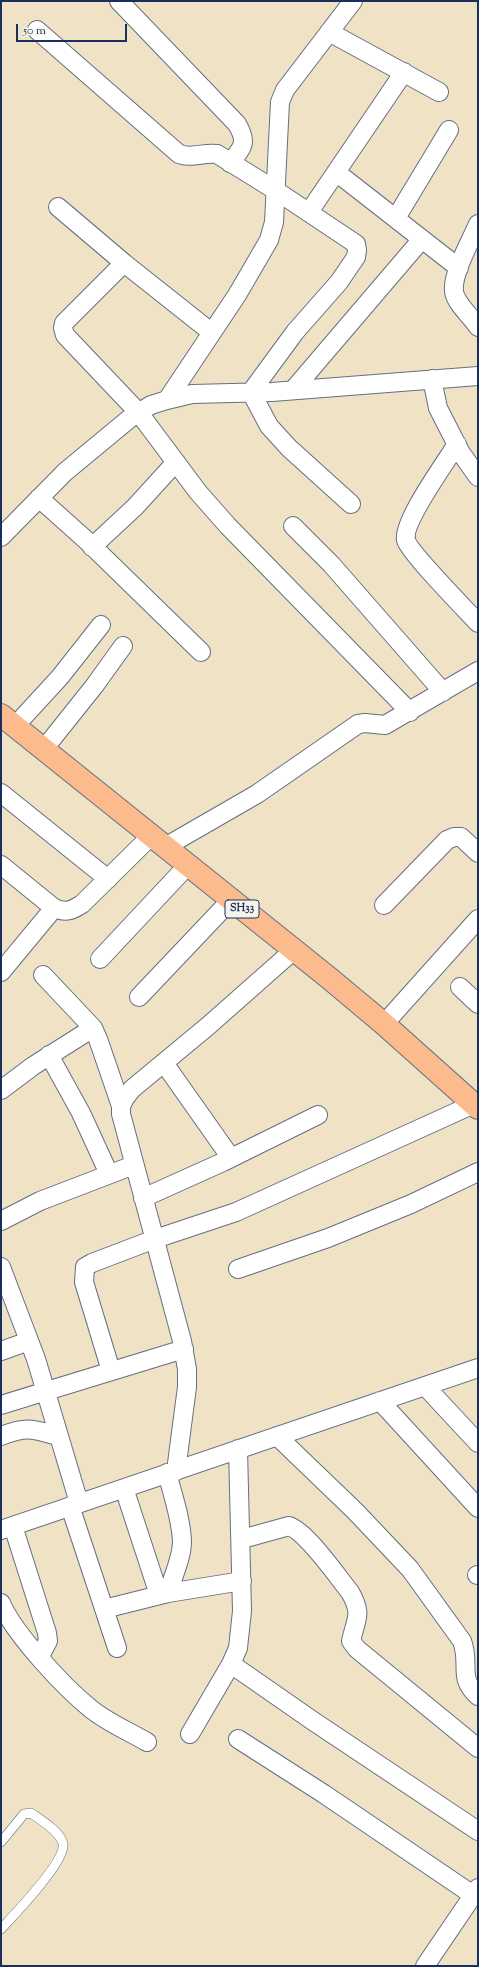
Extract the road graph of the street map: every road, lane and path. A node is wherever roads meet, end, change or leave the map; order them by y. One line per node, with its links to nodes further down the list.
1 (119, 1): 8 (street)
2 (353, 1): 4 (street)
3 (37, 30): 8 (street)
4 (329, 32): 5 (street); 10 (street)
5 (404, 72): 6 (street); 9 (street)
6 (439, 92)
7 (449, 130): 13 (street)
8 (230, 163): 10 (street)
9 (336, 172): 12 (street); 13 (street)
10 (275, 190): 12 (street); 19 (street)
11 (58, 207): 16 (street)
12 (309, 212): 23 (street)
13 (396, 218): 15 (street)
14 (478, 224): 17 (street)
15 (422, 239): 17 (street); 22 (street)
16 (124, 263): 19 (street); 25 (street)
17 (459, 268): 18 (street)
18 (478, 327)
19 (211, 332): 24 (street)
20 (477, 377): 21 (street)
21 (432, 379): 22 (street); 26 (street)
22 (293, 390): 23 (street)
23 (251, 392): 24 (street); 30 (street)
24 (166, 400): 25 (street)
25 (139, 413): 27 (street); 29 (street)
26 (457, 444): 28 (street); 34 (street)
27 (176, 462): 33 (street); 40 (street)
28 (478, 477)
29 (39, 498): 32 (street); 33 (street)
30 (351, 504)
31 (292, 526): 39 (street)
32 (1, 537)
33 (92, 546): 37 (street)
34 (478, 623)
35 (101, 625): 41 (street)
36 (123, 646): 42 (street)
37 (201, 652)
38 (476, 675): 39 (street)
39 (443, 692): 40 (street)
40 (410, 712): 44 (street)
41 (8, 720): 42 (main road, SH33)
42 (44, 749): 44 (main road, SH33)
43 (1, 793): 48 (street)
44 (158, 841): 47 (main road, SH33); 48 (street)
45 (478, 853): 50 (street)
46 (1, 865): 51 (street)
47 (188, 865): 49 (main road, SH33); 55 (street)
48 (108, 879): 51 (street)
49 (231, 900): 53 (main road, SH33); 59 (street)
50 (384, 905)
51 (54, 908): 54 (street)
52 (478, 918): 61 (street)
53 (294, 950): 61 (main road, SH33); 64 (street)
54 (7, 953): 56 (street)
55 (100, 959)
56 (1, 972)
57 (43, 975): 62 (street)
58 (460, 987): 60 (street)
59 (139, 997)
60 (478, 1004)
61 (384, 1024): 67 (main road, SH33)
62 (93, 1028): 63 (street); 66 (street)
63 (49, 1056): 65 (street); 72 (street)
64 (164, 1063): 66 (street); 69 (street)
65 (1, 1090)
66 (121, 1106): 70 (street)
67 (476, 1106): 75 (street)
68 (318, 1115): 69 (street)
69 (231, 1158): 73 (street)
70 (134, 1165): 72 (street); 73 (street)
71 (478, 1172): 77 (street)
72 (110, 1174): 74 (street)
73 (143, 1198): 75 (street)
74 (2, 1218)
75 (155, 1239): 79 (street); 82 (street)
76 (1, 1267): 78 (street)
77 (238, 1269)
78 (29, 1341): 80 (street); 84 (street)
79 (184, 1349): 82 (street); 92 (street)
80 (1, 1351)
81 (478, 1368): 83 (street)
82 (111, 1371): 84 (street)
83 (426, 1386): 85 (street); 90 (street)
84 (45, 1392): 86 (street); 88 (street)
85 (380, 1401): 89 (street); 95 (street)
86 (1, 1405)
87 (1, 1436): 88 (street)
88 (58, 1436): 94 (street)
89 (277, 1436): 91 (street); 105 (street)
90 (478, 1443)
91 (238, 1449): 92 (street); 97 (street)
92 (172, 1472): 93 (street); 99 (street)
93 (124, 1488): 94 (street); 99 (street)
94 (75, 1505): 96 (street); 101 (street)
95 (478, 1508)
96 (7, 1528): 103 (street)
97 (242, 1539): 98 (street); 109 (street)
98 (242, 1581): 99 (street); 104 (street)
99 (164, 1594): 101 (street)
100 (1, 1604): 103 (street)
101 (104, 1609): 102 (street)
102 (117, 1648)
103 (40, 1656): 108 (street)
104 (231, 1664): 106 (street); 110 (street)
105 (478, 1696)
106 (190, 1734)
107 (238, 1739): 112 (street)
108 (146, 1742)
109 (478, 1748)
110 (478, 1831)
111 (1, 1842): 113 (lane)
112 (476, 1891): 114 (street)
113 (1, 1929)
114 (426, 1966)

